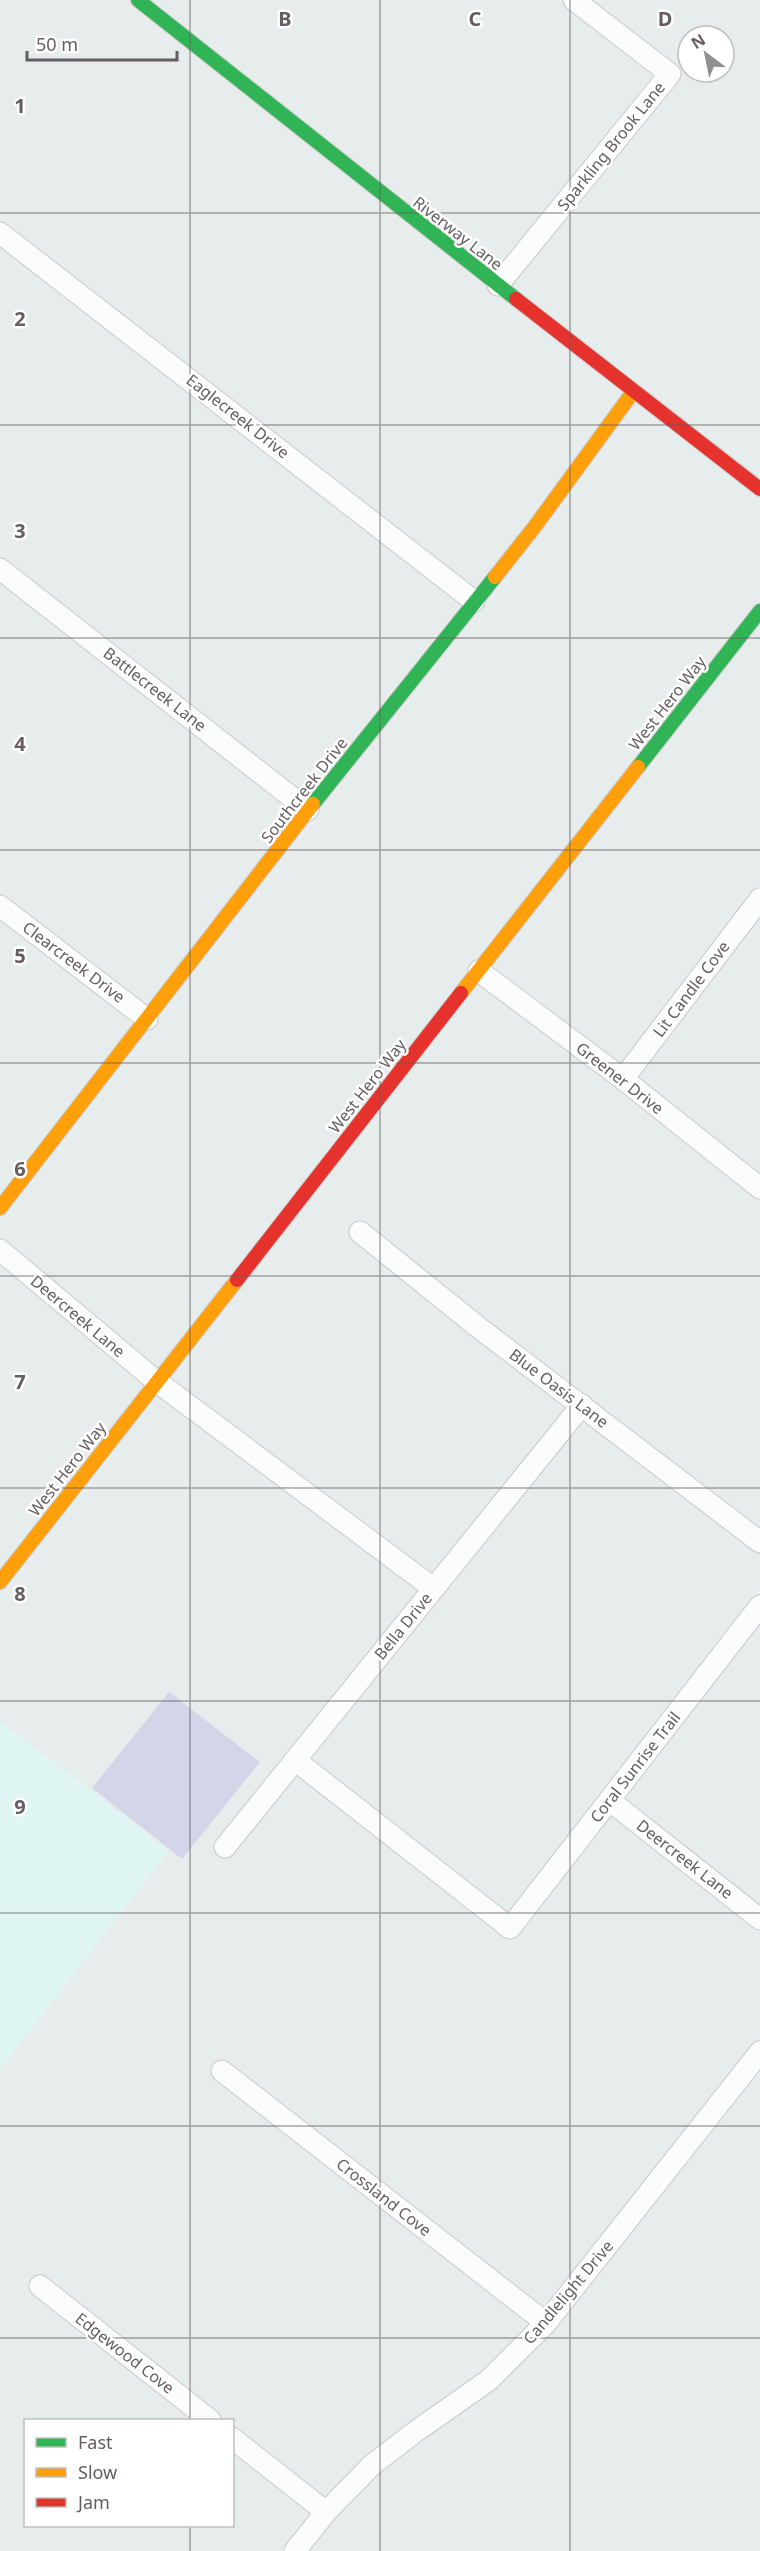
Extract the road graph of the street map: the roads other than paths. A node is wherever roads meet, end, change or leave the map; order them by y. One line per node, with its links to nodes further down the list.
1 (138, 0): 4 (street, Riverway Lane)
2 (574, 0): 4 (street, Sparkling Brook Lane)
3 (0, 233): 8 (street, Eaglecreek Drive)
4 (498, 285): 5 (street, Riverway Lane)
5 (633, 392): 6 (street, Riverway Lane); 8 (street, Southcreek Drive)
6 (760, 489)
7 (0, 569): 10 (street, Battlecreek Lane)
8 (474, 601): 10 (street, Southcreek Drive)
9 (760, 611): 13 (street, West Hero Way)
10 (308, 810): 14 (street, Southcreek Drive)
11 (760, 899): 15 (street, Lit Candle Cove)
12 (0, 906): 14 (street, Clearcreek Drive)
13 (479, 971): 15 (street, Greener Drive); 20 (street, West Hero Way)
14 (147, 1018): 17 (street, Southcreek Drive)
15 (623, 1079): 16 (street, Greener Drive)
16 (760, 1188)
17 (0, 1208)
18 (360, 1232): 21 (street, Blue Oasis Lane)
19 (0, 1250): 20 (street, Deercreek Lane)
20 (156, 1381): 23 (street, West Hero Way); 24 (street, Deercreek Lane)
21 (582, 1405): 22 (street, Blue Oasis Lane); 24 (street, Bella Drive)
22 (760, 1542)
23 (0, 1582)
24 (433, 1588): 26 (street, Bella Drive)
25 (760, 1606): 27 (street, Coral Sunrise Trail)
26 (296, 1760): 27 (street, Coral Sunrise Trail); 28 (street, Bella Drive)
27 (609, 1800): 29 (street, Deercreek Lane)
28 (225, 1847)
29 (760, 1919)
30 (760, 2052): 33 (street, Candlelight Drive)
31 (222, 2071): 33 (street, Crossland Cove)
32 (40, 2286): 34 (street, Edgewood Cove)
33 (546, 2323): 36 (street, Candlelight Drive)
34 (207, 2419)
35 (234, 2440): 36 (street)
36 (326, 2512): 37 (street, Candlelight Drive)
37 (295, 2551)

